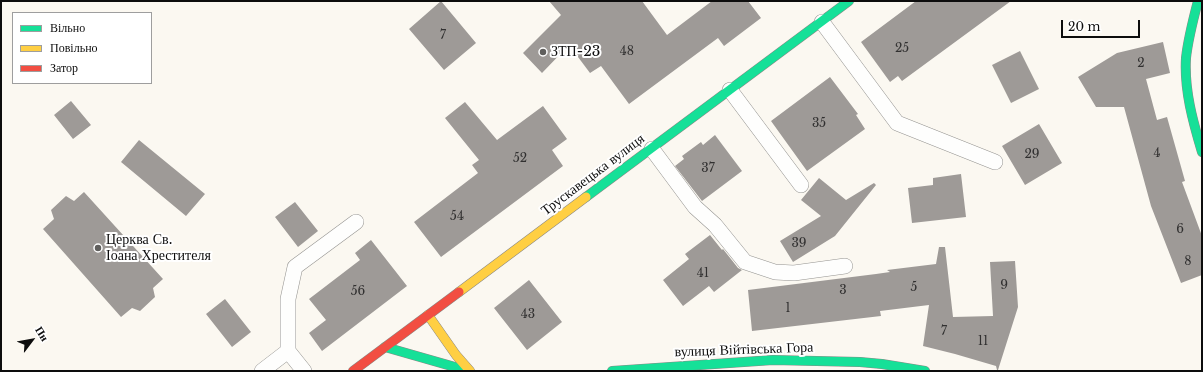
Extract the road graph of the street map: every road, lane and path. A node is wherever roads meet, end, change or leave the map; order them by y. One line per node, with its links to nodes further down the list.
1 (849, 1): 3 (street, Трускавецька вулиця)
2 (1198, 1): 6 (street)
3 (822, 22): 4 (street, Трускавецька вулиця); 7 (lane)
4 (730, 90): 5 (street, Трускавецька вулиця); 8 (lane)
5 (652, 149): 10 (lane); 11 (street, Трускавецька вулиця)
6 (1202, 152)
7 (995, 162)
8 (801, 185)
9 (356, 222): 13 (lane)
10 (845, 266)
11 (428, 315): 12 (street, Трускавецька вулиця); 17 (street)
12 (385, 346): 16 (street, Трускавецька вулиця); 17 (street)
13 (288, 351): 14 (lane); 15 (lane)
14 (262, 371)
15 (304, 371)
16 (353, 371)
17 (470, 371)
18 (612, 371): 19 (street, вулиця Війтівська Гора)
19 (925, 371)

